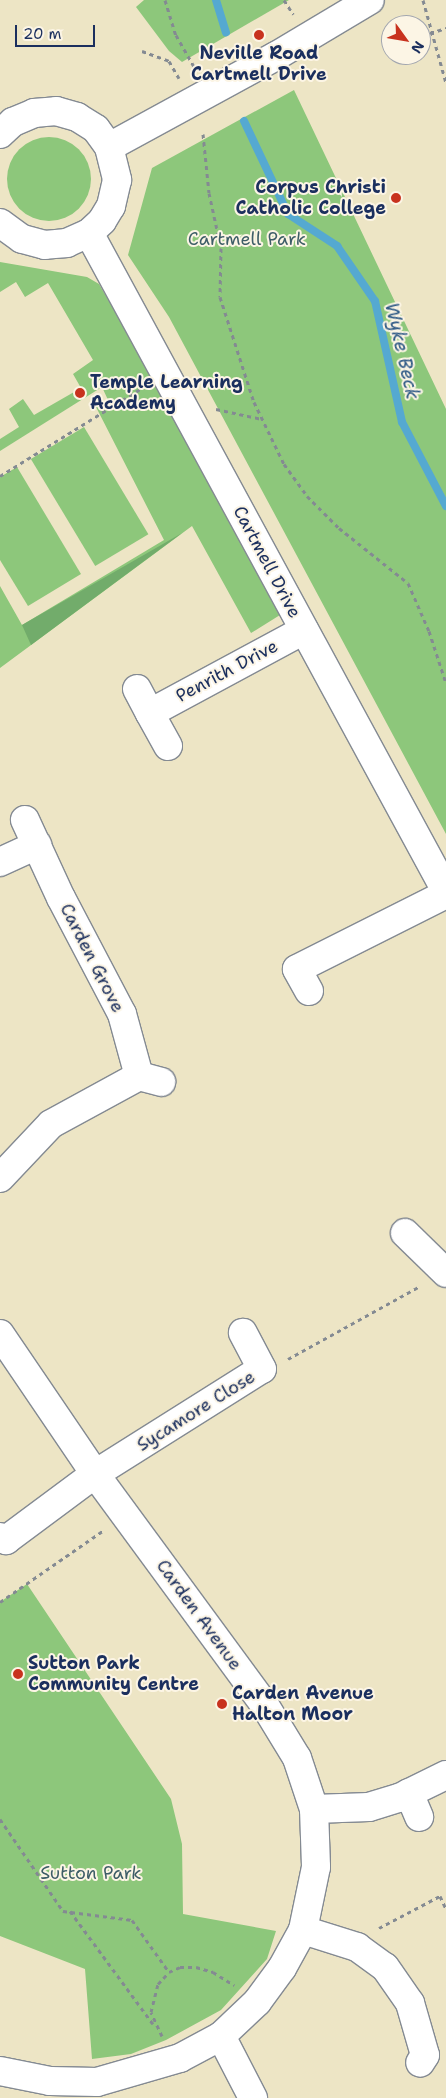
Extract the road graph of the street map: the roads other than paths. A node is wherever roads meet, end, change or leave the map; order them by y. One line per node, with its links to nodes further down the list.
1 (370, 0): 3 (street)
2 (4, 121): 3 (street)
3 (109, 146): 5 (street)
4 (0, 222): 5 (street)
5 (89, 233): 6 (street, Cartmell Drive)
6 (304, 630): 8 (street, Penrith Drive); 13 (street, Cartmell Drive)
7 (137, 690): 8 (street)
8 (150, 712): 9 (street)
9 (168, 746)
10 (26, 820): 11 (street, Carden Grove)
11 (36, 845): 12 (street); 15 (street, Carden Grove)
12 (0, 862)
13 (446, 892): 14 (street)
14 (298, 971)
15 (0, 1178)
16 (405, 1233): 17 (street)
17 (442, 1276)
18 (243, 1333): 20 (street, Sycamore Close)
19 (0, 1334): 20 (street, Carden Avenue)
20 (95, 1474): 21 (street, Sycamore Close); 23 (street, Carden Avenue)
21 (0, 1537)
22 (446, 1776): 23 (street)
23 (314, 1809): 24 (street, Carden Avenue)
24 (303, 1930): 25 (street, Carden Avenue); 26 (street)
25 (220, 2036): 28 (street, Carden Avenue); 29 (street)
26 (420, 2063)
27 (1, 2075): 28 (street, Carden Avenue)
28 (97, 2090)
29 (253, 2098)

